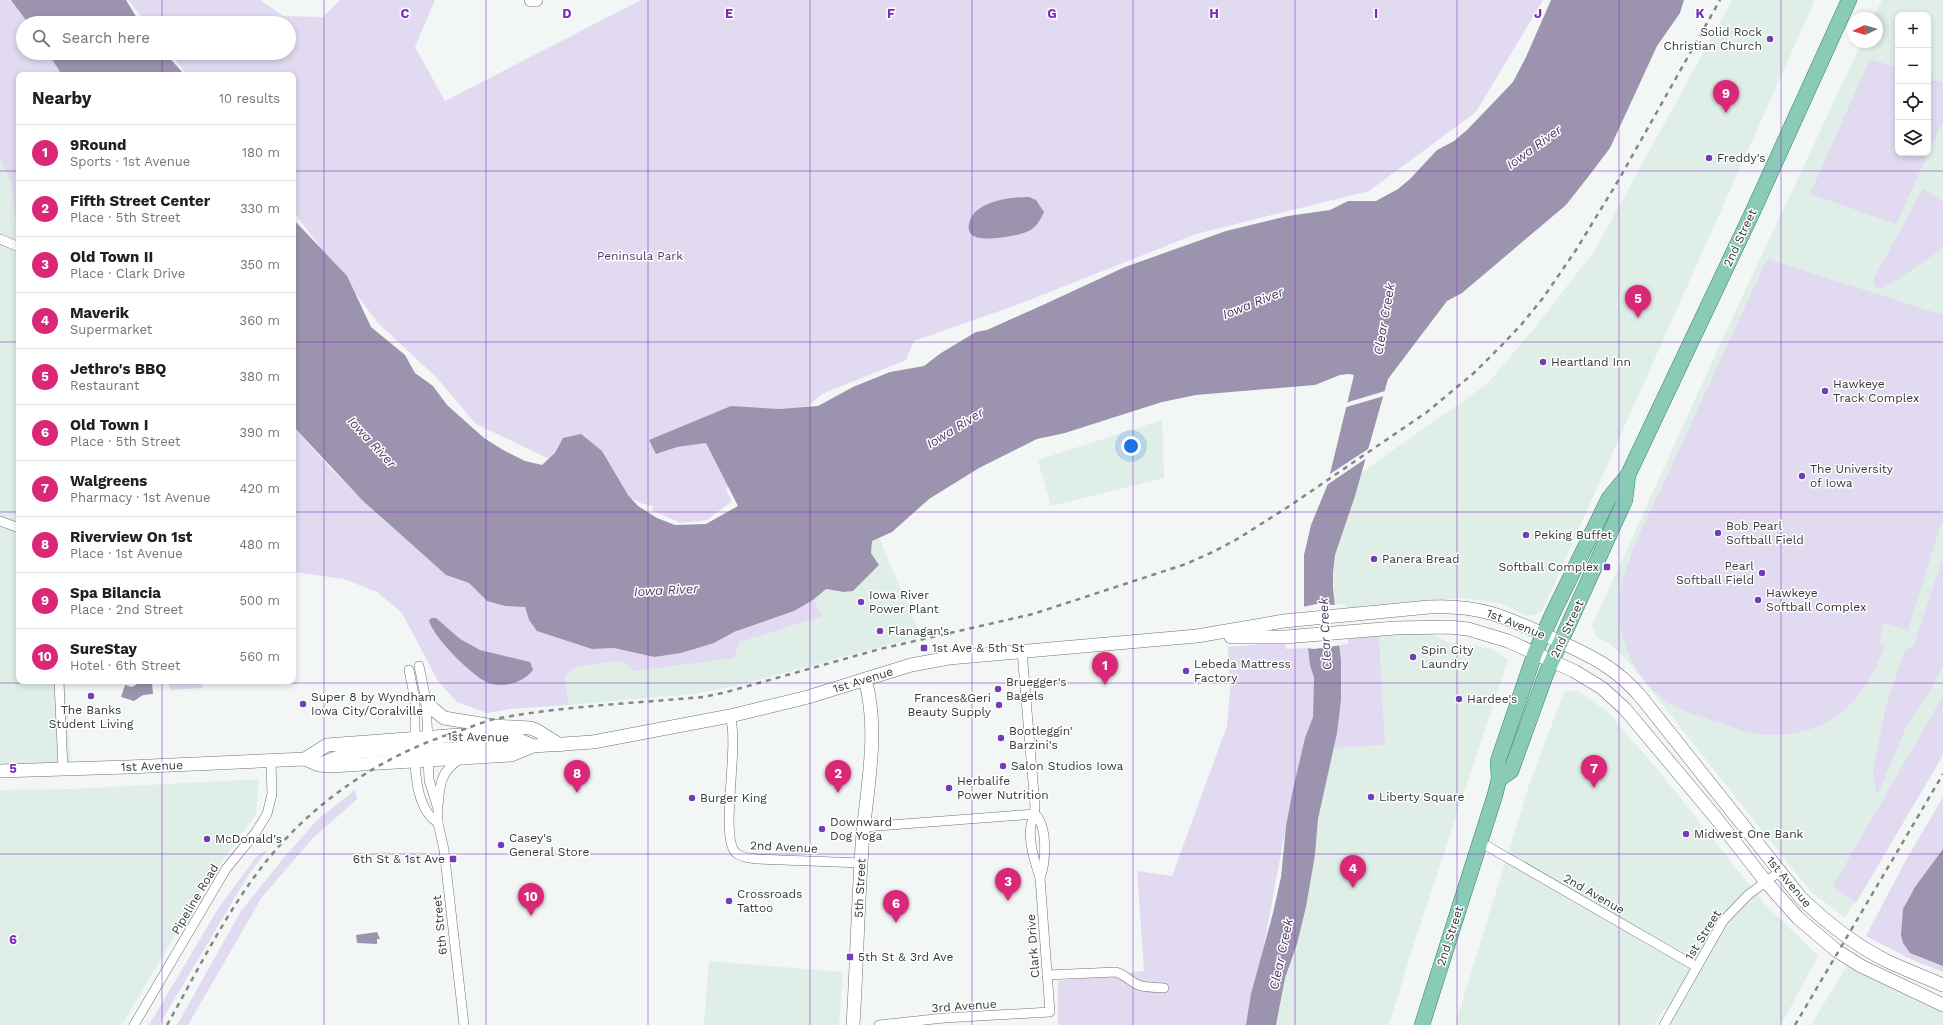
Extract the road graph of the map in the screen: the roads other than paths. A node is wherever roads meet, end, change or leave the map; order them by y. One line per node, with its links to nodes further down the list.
1 (531, 0): 2 (main road)
2 (536, 0)
3 (1849, 0): 6 (main road, 2nd Street)
4 (0, 239): 5 (street)
5 (16, 246)
6 (1628, 475): 10 (main road, 2nd Street); 12 (main road, 2nd Street)
7 (16, 520): 8 (street)
8 (3, 521): 9 (street)
9 (16, 527)
10 (1543, 634): 11 (main road, 1st Avenue); 12 (main road, 1st Avenue); 14 (main road, 2nd Street)
11 (1197, 636): 13 (main road, 1st Avenue); 14 (main road, 1st Avenue)
12 (1562, 642): 15 (main road, 2nd Street); 37 (main road, 1st Avenue)
13 (1022, 651): 18 (main road, 1st Avenue); 32 (street, Clark Drive)
14 (1535, 653): 15 (main road, 1st Avenue); 30 (main road, 2nd Street)
15 (1552, 661): 30 (main road, 2nd Street); 38 (main road, 1st Avenue)
16 (419, 666): 20 (street)
17 (410, 670): 24 (street)
18 (865, 679): 21 (main road, 1st Avenue); 34 (main road, 5th Street)
19 (59, 684): 28 (street)
20 (426, 700): 23 (main road); 24 (street)
21 (730, 716): 23 (main road, 1st Avenue); 36 (street, 2nd Avenue)
22 (528, 744): 23 (main road, 1st Avenue); 24 (main road, 1st Avenue); 25 (main road, 1st Avenue)
23 (560, 744)
24 (422, 749): 25 (main road, 1st Avenue); 26 (main road, 1st Avenue); 26 (main road, 1st Avenue); 31 (street, 6th Street); 33 (street, 6th Street)
25 (463, 758): 31 (street)
26 (305, 759): 27 (main road, 1st Avenue)
27 (271, 761): 28 (main road, 1st Avenue); 45 (street, Pipeline Road)
28 (63, 769): 29 (main road, 1st Avenue)
29 (0, 771)
30 (1499, 779): 35 (main road, 2nd Street)
31 (438, 809): 33 (street, 6th Street)
32 (1035, 814): 34 (street); 40 (street, Clark Drive)
33 (438, 823): 46 (street, 6th Street)
34 (864, 827): 36 (main road, 5th Street)
35 (1480, 842): 39 (street, 2nd Avenue); 49 (main road, 2nd Street)
36 (862, 863): 47 (main road, 5th Street)
37 (1779, 872): 38 (street, 1st Street); 41 (main road, 1st Avenue)
38 (1766, 882): 39 (street, 1st Street); 43 (main road, 1st Avenue)
39 (1697, 967): 50 (street, 1st Street)
40 (1047, 975): 42 (street); 44 (street, Clark Drive)
41 (1943, 985)
42 (1164, 988)
43 (1943, 1005)
44 (1050, 1012): 48 (street, 3rd Avenue)
45 (134, 1025)
46 (464, 1025)
47 (853, 1025)
48 (880, 1025)
49 (1422, 1025)
50 (1664, 1025)

